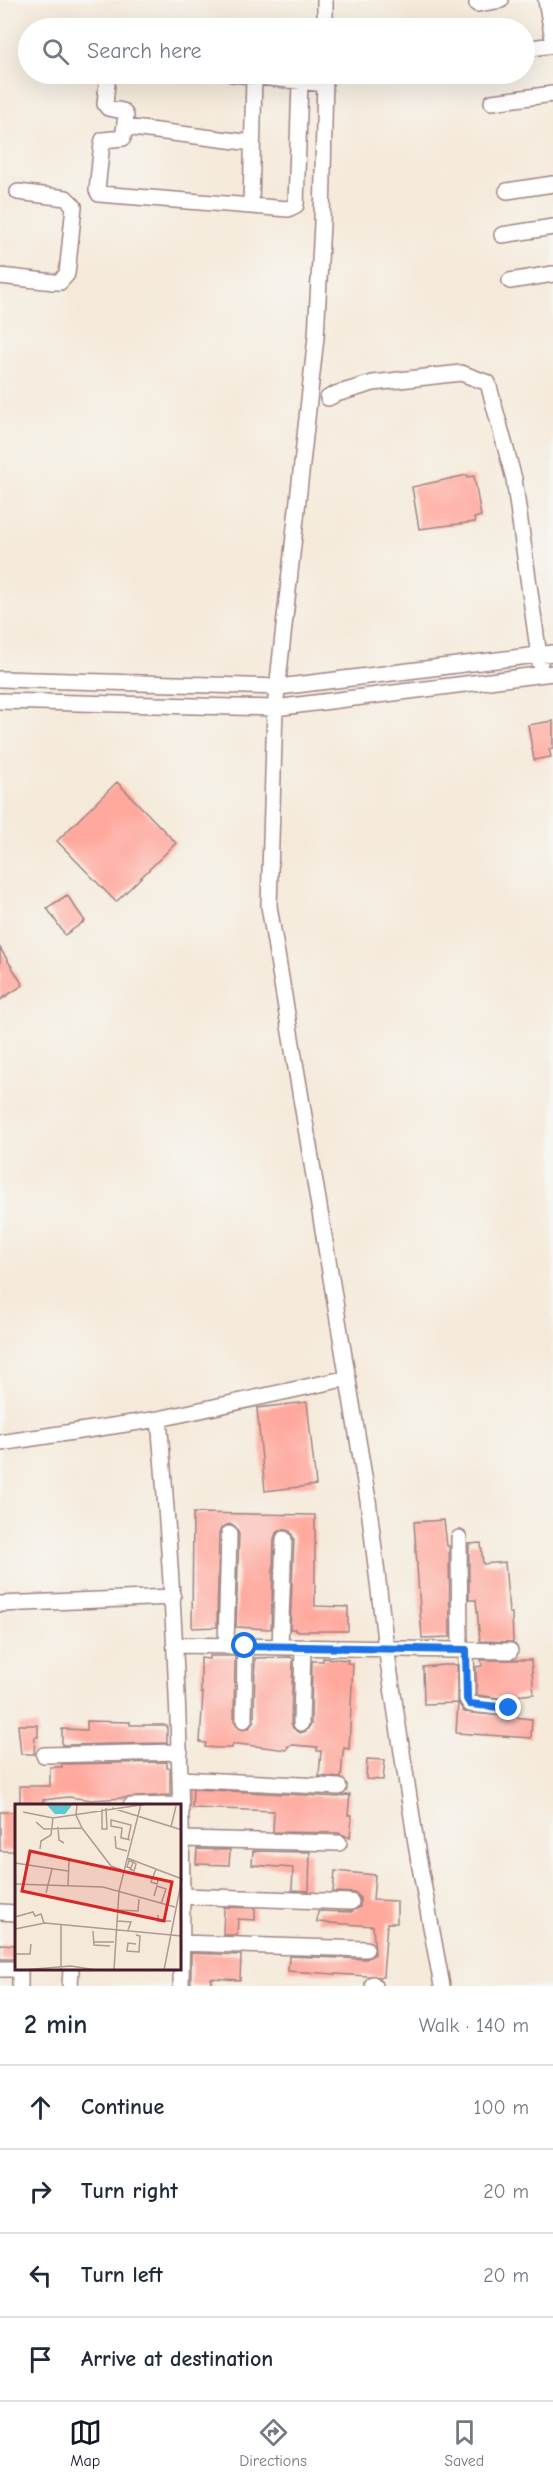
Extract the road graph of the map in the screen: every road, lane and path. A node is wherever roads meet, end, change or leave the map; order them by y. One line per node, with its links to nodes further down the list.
1 (325, 0): 5 (street)
2 (501, 0): 4 (street)
3 (546, 0): 6 (street)
4 (477, 4)
5 (325, 18)
6 (552, 23): 7 (street)
7 (553, 39)
8 (553, 45): 9 (street)
9 (535, 48)
10 (107, 84): 16 (street)
11 (254, 84): 17 (street)
12 (300, 84): 21 (street)
13 (325, 84): 31 (street)
14 (553, 94): 15 (street)
15 (492, 102)
16 (125, 127): 17 (street); 21 (street)
17 (252, 143): 21 (street)
18 (553, 184): 19 (street)
19 (507, 191)
20 (18, 192): 25 (street)
21 (251, 206)
22 (553, 226): 23 (street)
23 (502, 235)
24 (553, 274): 26 (street)
25 (0, 276)
26 (510, 281)
27 (328, 399): 28 (street)
28 (546, 654): 29 (street); 31 (street)
29 (548, 674): 33 (street)
30 (0, 679): 31 (street)
31 (279, 687): 33 (street)
32 (0, 701): 33 (street)
33 (275, 708): 34 (street)
34 (348, 1378): 35 (street); 47 (street)
35 (159, 1419): 36 (street); 40 (street)
36 (0, 1443)
37 (229, 1534): 43 (street)
38 (459, 1538): 48 (street)
39 (284, 1539): 45 (street)
40 (173, 1597): 41 (street); 42 (street)
41 (0, 1604)
42 (176, 1645): 43 (street); 53 (street)
43 (226, 1646): 44 (street)
44 (245, 1646): 45 (street); 51 (street)
45 (280, 1647): 46 (street)
46 (303, 1647): 47 (street); 52 (street)
47 (386, 1648): 48 (street); 71 (street)
48 (463, 1650): 49 (street); 50 (street)
49 (510, 1650)
50 (509, 1708)
51 (244, 1720)
52 (301, 1723)
53 (180, 1752): 54 (street); 55 (street)
54 (44, 1755)
55 (181, 1779): 56 (street); 57 (street)
56 (339, 1787)
57 (182, 1804)
58 (182, 1805): 59 (street)
59 (182, 1839): 60 (street)
60 (339, 1843)
61 (182, 1896): 62 (street)
62 (351, 1902)
63 (182, 1943): 64 (street)
64 (366, 1949)
65 (18, 1971): 68 (street)
66 (72, 1971): 69 (street)
67 (181, 1971): 70 (street)
68 (20, 1986)
69 (70, 1986)
70 (182, 1986)
71 (442, 1986)

